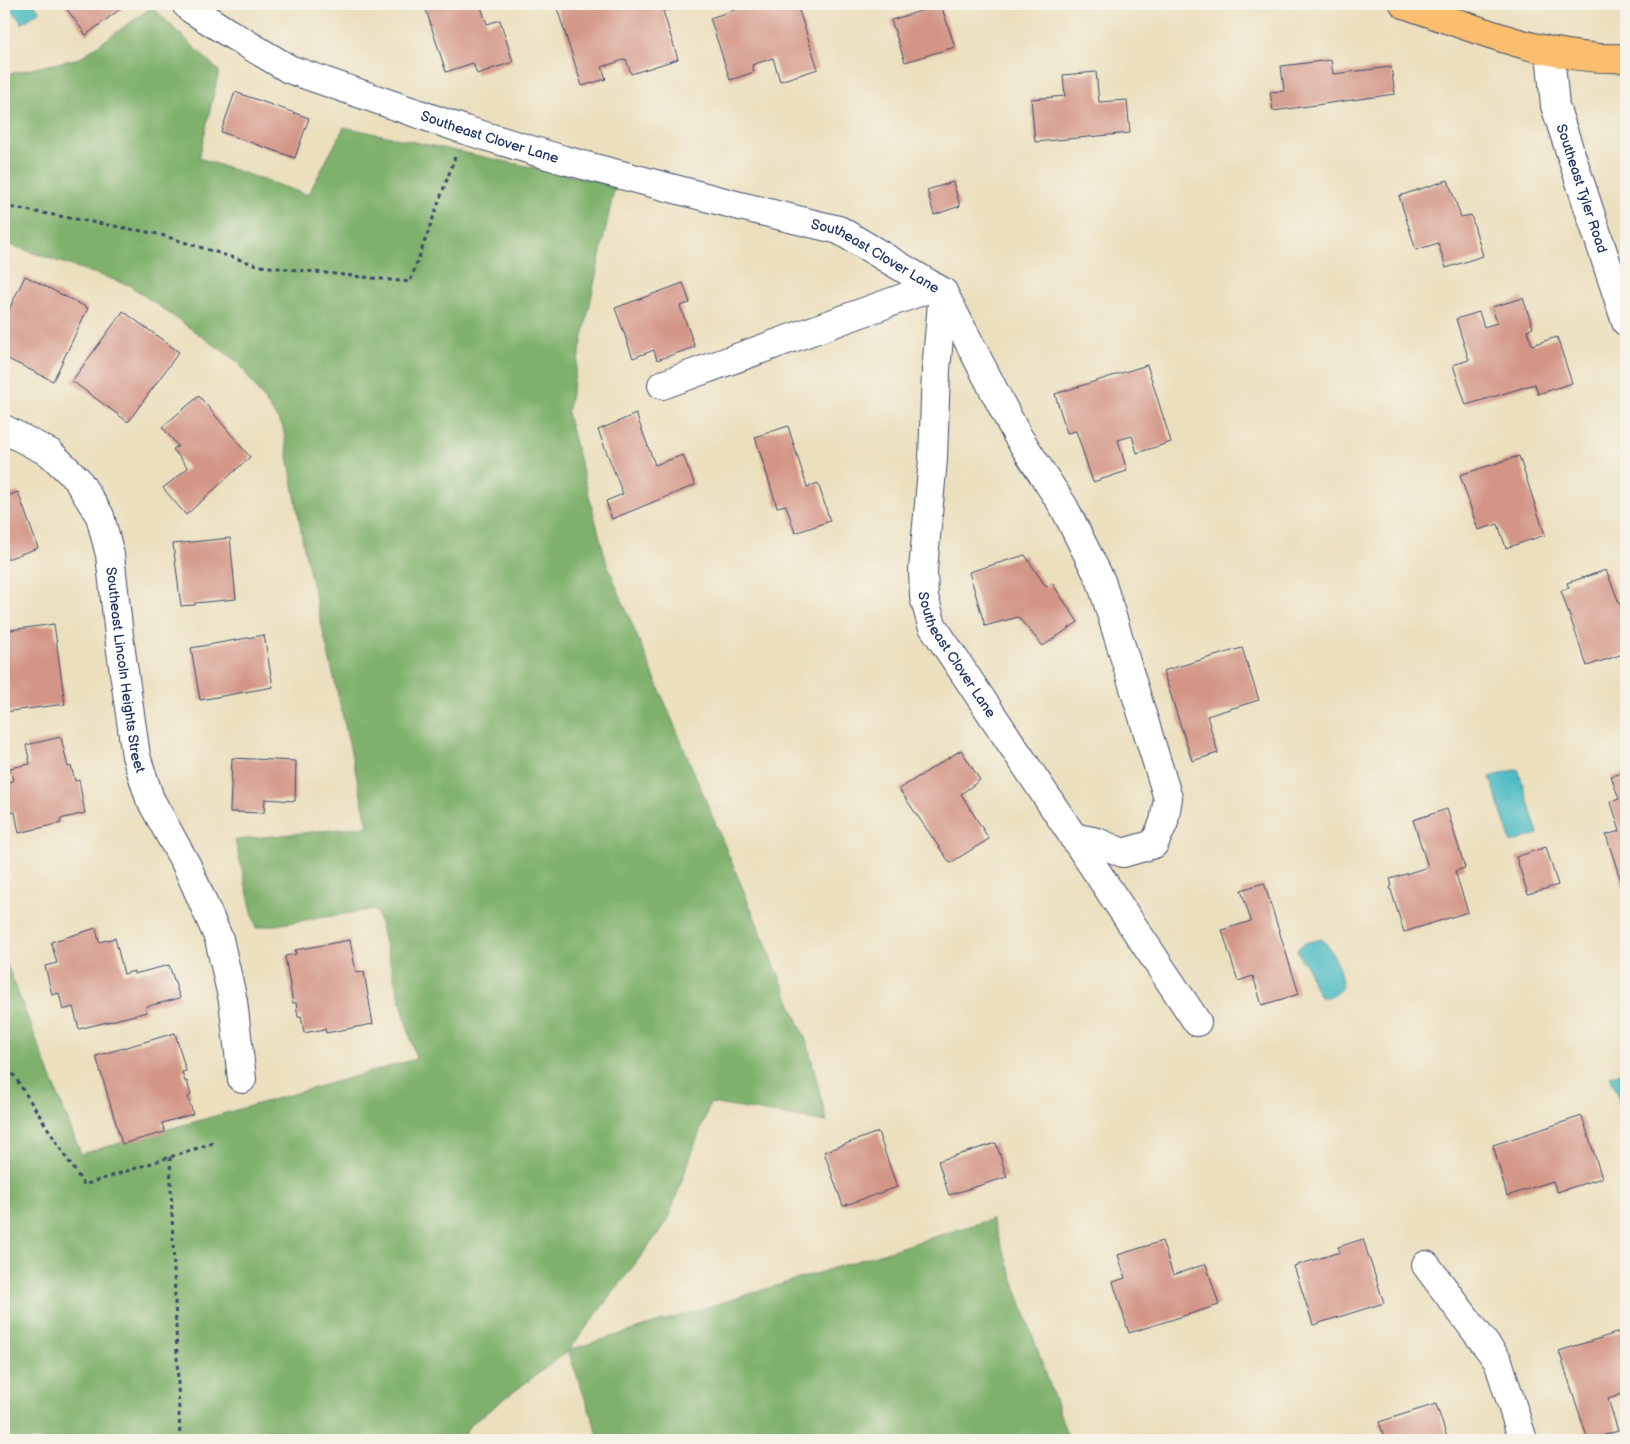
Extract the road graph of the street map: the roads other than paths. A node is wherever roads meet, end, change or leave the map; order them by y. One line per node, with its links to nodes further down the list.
1 (186, 4): 5 (street, Southeast Clover Lane)
2 (1404, 4): 3 (main road)
3 (1550, 52): 4 (main road); 6 (street, Southeast Tyler Road)
4 (1626, 58)
5 (938, 289): 7 (street); 9 (street, Southeast Clover Lane); 9 (street)
6 (1626, 322)
7 (662, 385)
8 (4, 429): 11 (street, Southeast Lincoln Heights Street)
9 (1074, 837): 10 (street, Southeast Clover Lane)
10 (1197, 1022)
11 (242, 1079)
12 (1426, 1266): 13 (street)
13 (1523, 1440)

